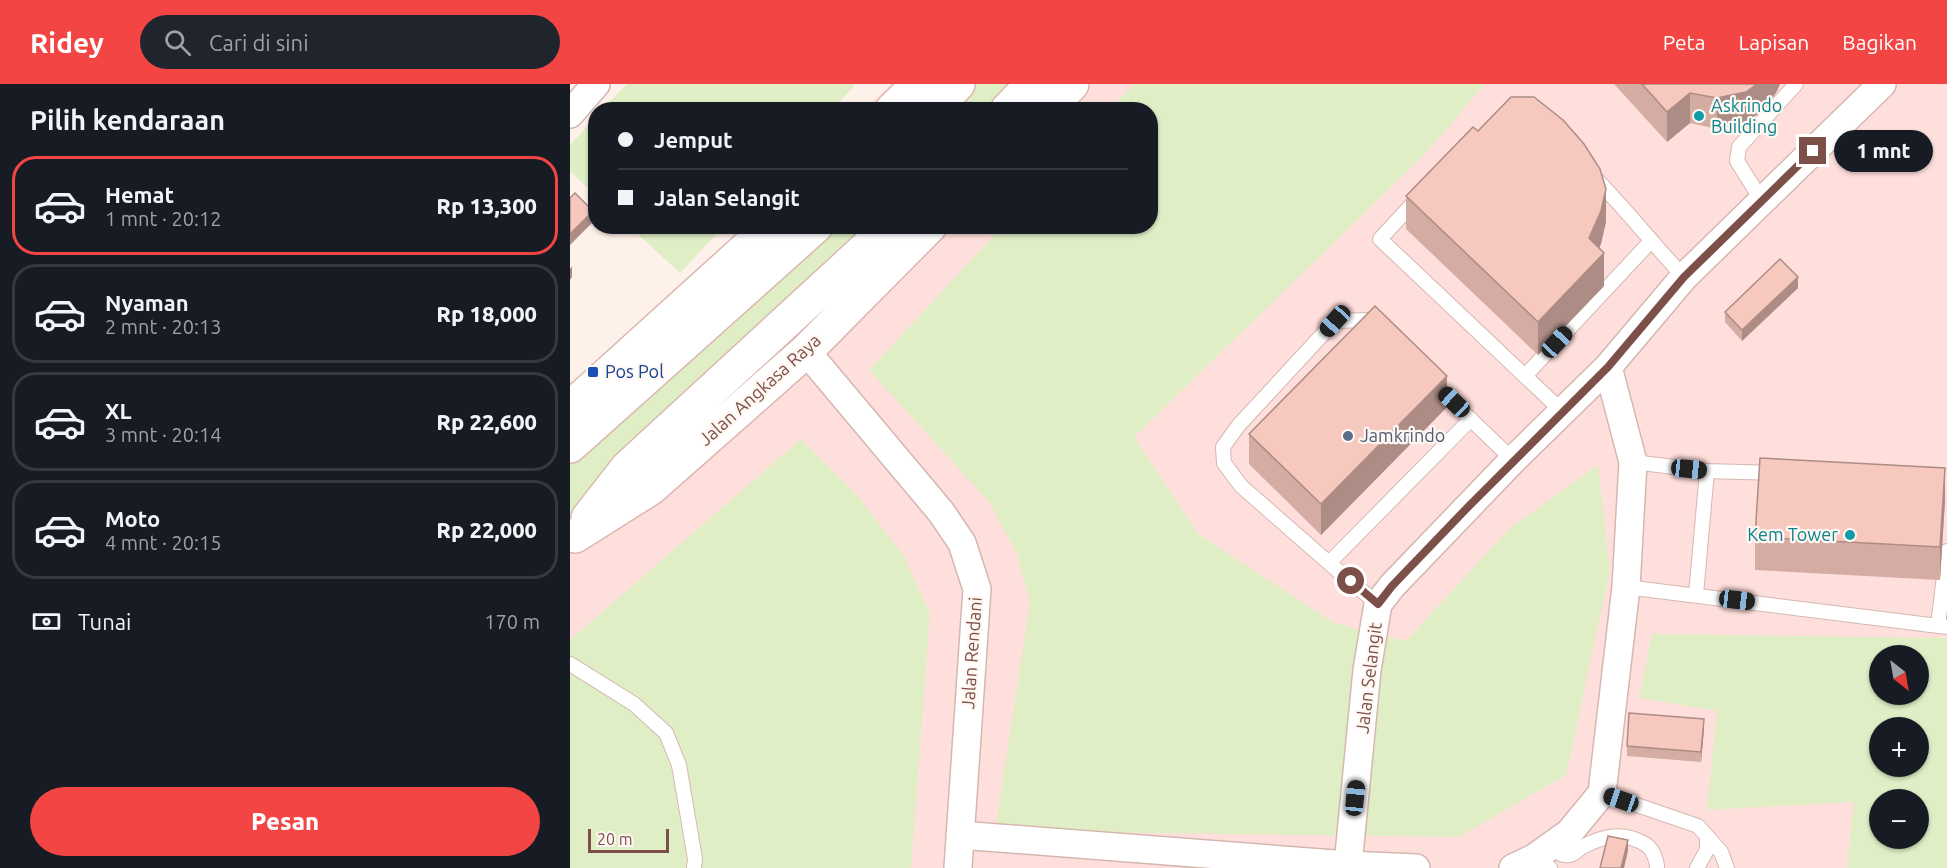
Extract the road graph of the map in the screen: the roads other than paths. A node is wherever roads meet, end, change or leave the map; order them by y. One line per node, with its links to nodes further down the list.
1 (596, 84): 10 (street)
2 (958, 84): 7 (main road)
3 (1032, 84): 8 (main road)
4 (1072, 84): 9 (main road)
5 (1796, 84): 13 (lane)
6 (1882, 84): 13 (street, Jalan Selangit)
7 (907, 97)
8 (1015, 102)
9 (1055, 102)
10 (570, 114)
11 (1583, 166): 18 (lane)
12 (1431, 184): 23 (lane)
13 (1762, 201): 19 (street, Jalan Selangit)
14 (762, 234): 25 (main road)
15 (807, 234): 28 (main road)
16 (881, 234): 33 (main road, Jalan Angkasa Raya)
17 (922, 234): 21 (main road, Jalan Angkasa Raya)
18 (1651, 241): 19 (lane); 23 (lane)
19 (1684, 277): 22 (street, Jalan Selangit)
20 (1384, 337): 35 (lane)
21 (806, 351): 33 (main road, Jalan Angkasa Raya); 42 (street, Jalan Rendani)
22 (1608, 367): 26 (street, Jalan Selangit); 30 (street)
23 (1525, 376): 26 (lane)
24 (1428, 378): 27 (lane)
25 (570, 408)
26 (1563, 411): 29 (street, Jalan Selangit)
27 (1471, 419): 29 (lane); 35 (lane)
28 (570, 446)
29 (1513, 460): 38 (street, Jalan Selangit)
30 (1633, 462): 31 (lane); 36 (street)
31 (1707, 471): 32 (lane); 37 (lane)
32 (1787, 473)
33 (573, 538)
34 (1947, 551): 39 (lane)
35 (1329, 563): 38 (lane)
36 (1626, 587): 37 (lane); 41 (street)
37 (1696, 595): 39 (lane)
38 (1378, 604): 45 (street, Jalan Selangit)
39 (1943, 626)
40 (570, 664): 47 (lane)
41 (1602, 793): 43 (lane); 44 (street)
42 (960, 835): 45 (street); 48 (street, Jalan Rendani)
43 (1707, 836): 51 (lane); 52 (lane)
44 (1537, 860): 50 (lane)
45 (1340, 866): 46 (street)
46 (1383, 867): 49 (street)
47 (694, 868)
48 (958, 868)
49 (1416, 868)
50 (1657, 868)
51 (1697, 868)
52 (1727, 868)

